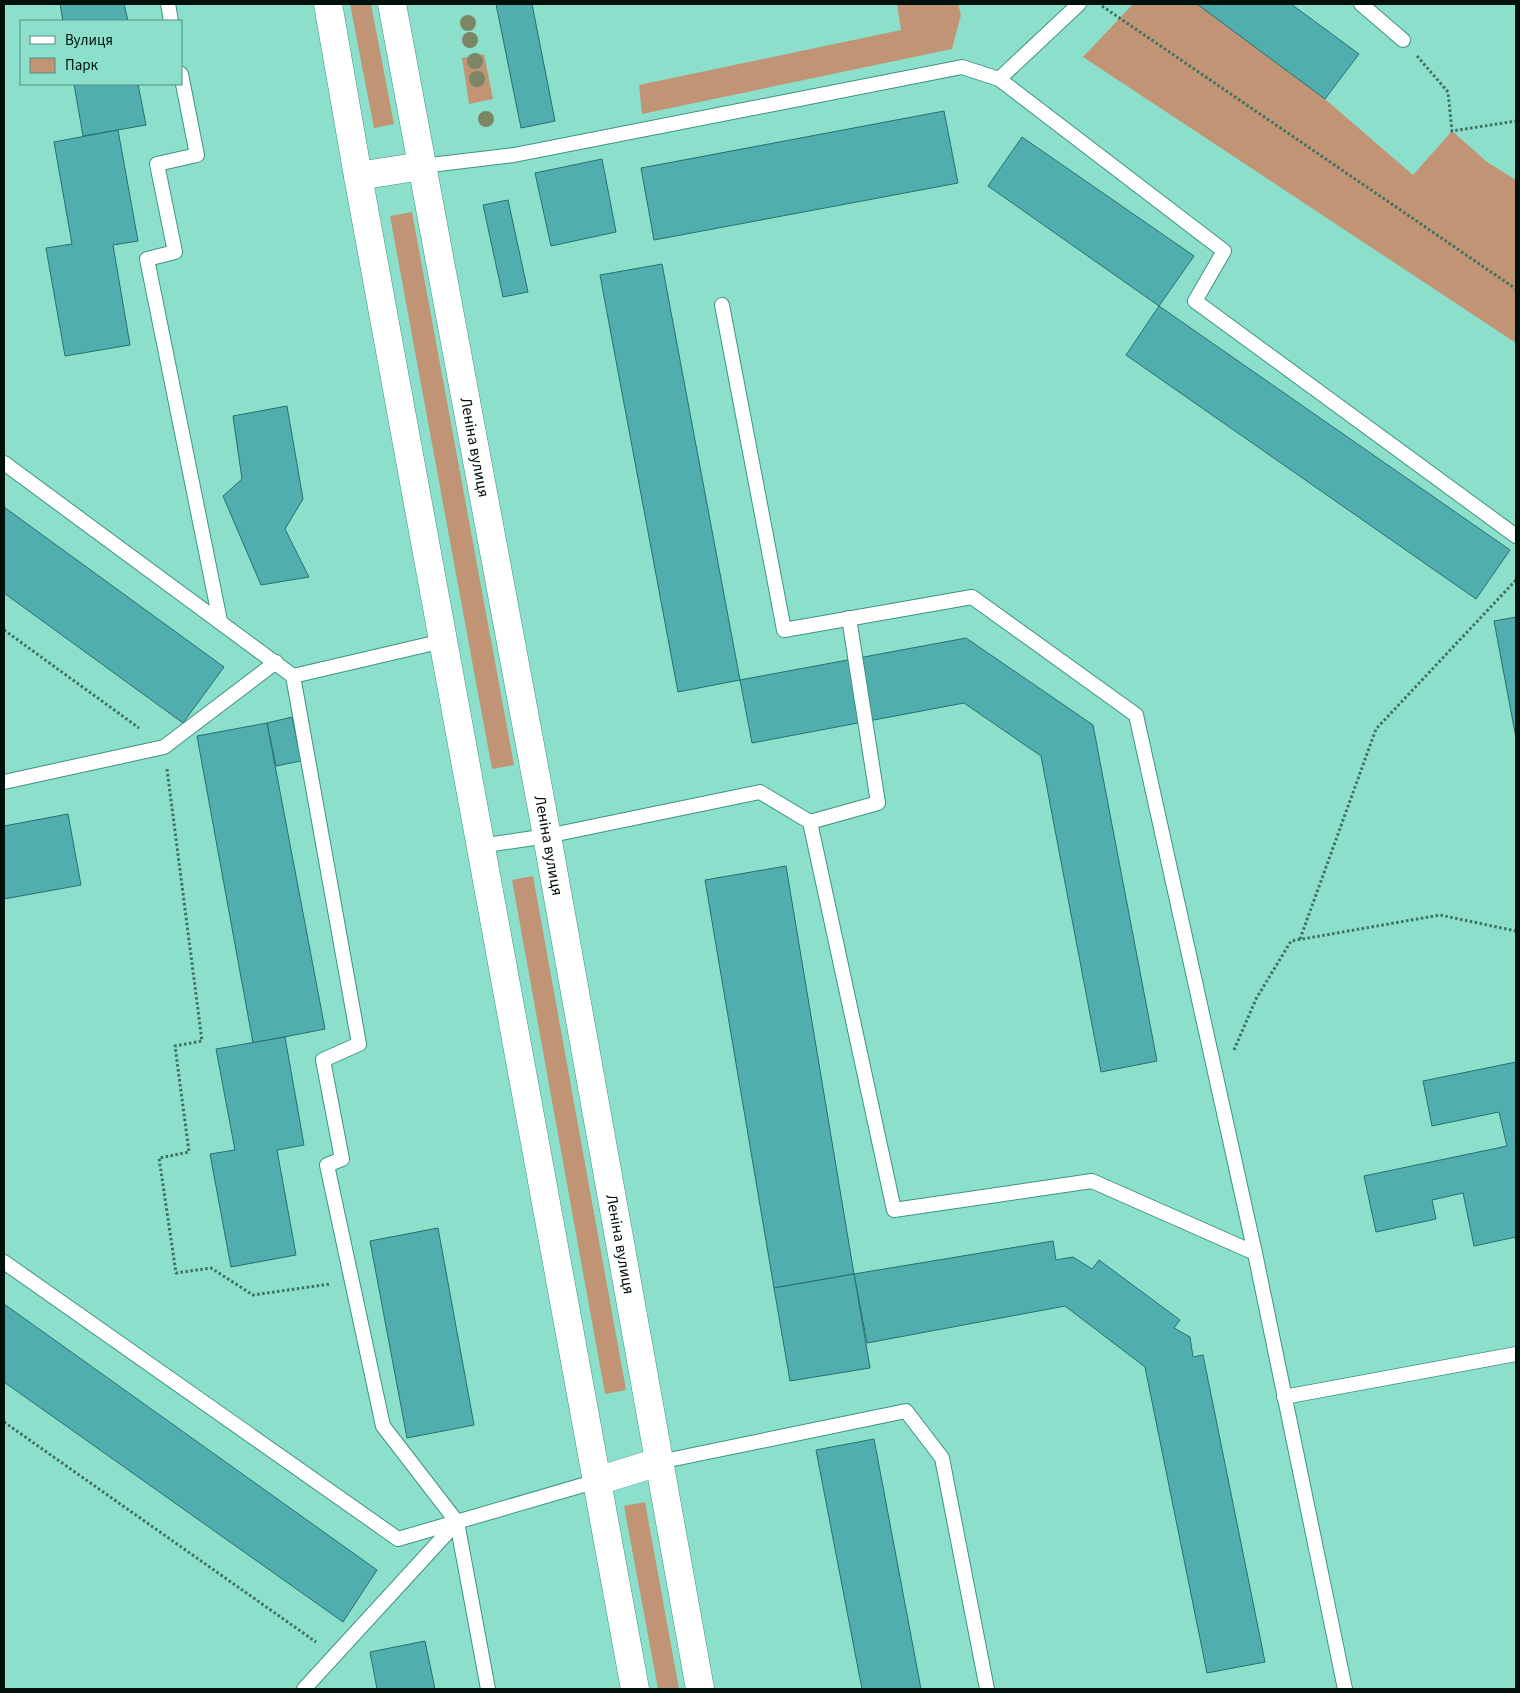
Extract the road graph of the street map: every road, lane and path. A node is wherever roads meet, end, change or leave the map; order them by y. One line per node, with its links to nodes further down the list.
1 (168, 4): 7 (lane)
2 (328, 4): 13 (street)
3 (392, 4): 12 (street, Леніна вулиця)
4 (1079, 4): 10 (lane)
5 (1098, 4): 14 (path)
6 (1361, 4): 8 (lane)
7 (171, 20)
8 (1403, 40): 11 (path)
9 (182, 79): 20 (lane)
10 (999, 80): 12 (lane); 17 (lane)
11 (1516, 120)
12 (422, 166): 13 (street); 28 (street, Леніна вулиця)
13 (358, 176): 22 (street)
14 (1516, 289)
15 (722, 305): 19 (lane)
16 (4, 462): 20 (lane)
17 (1516, 536)
18 (1516, 580): 31 (path)
19 (849, 618): 27 (lane); 32 (lane)
20 (220, 621): 23 (lane)
21 (4, 630): 25 (path)
22 (443, 641): 24 (lane); 29 (street)
23 (276, 662): 24 (lane); 25 (lane)
24 (293, 676): 35 (lane)
25 (164, 747): 26 (lane); 35 (path)
26 (4, 782)
27 (810, 822): 28 (lane); 33 (lane)
28 (547, 836): 29 (lane); 39 (street, Леніна вулиця)
29 (480, 846): 40 (street)
30 (1516, 931): 31 (path)
31 (1300, 940): 32 (path)
32 (1219, 1087): 33 (lane)
33 (1255, 1253): 37 (lane)
34 (4, 1262): 41 (lane)
35 (352, 1281): 41 (lane)
36 (1516, 1354): 37 (lane)
37 (1284, 1397): 48 (lane)
38 (4, 1422): 42 (path)
39 (659, 1462): 40 (street); 46 (street, Леніна вулиця); 47 (lane)
40 (596, 1480): 41 (lane); 45 (street)
41 (457, 1522): 42 (lane); 44 (lane)
42 (335, 1656): 43 (lane)
43 (304, 1689)
44 (488, 1689)
45 (635, 1689)
46 (700, 1689)
47 (987, 1689)
48 (1345, 1689)

